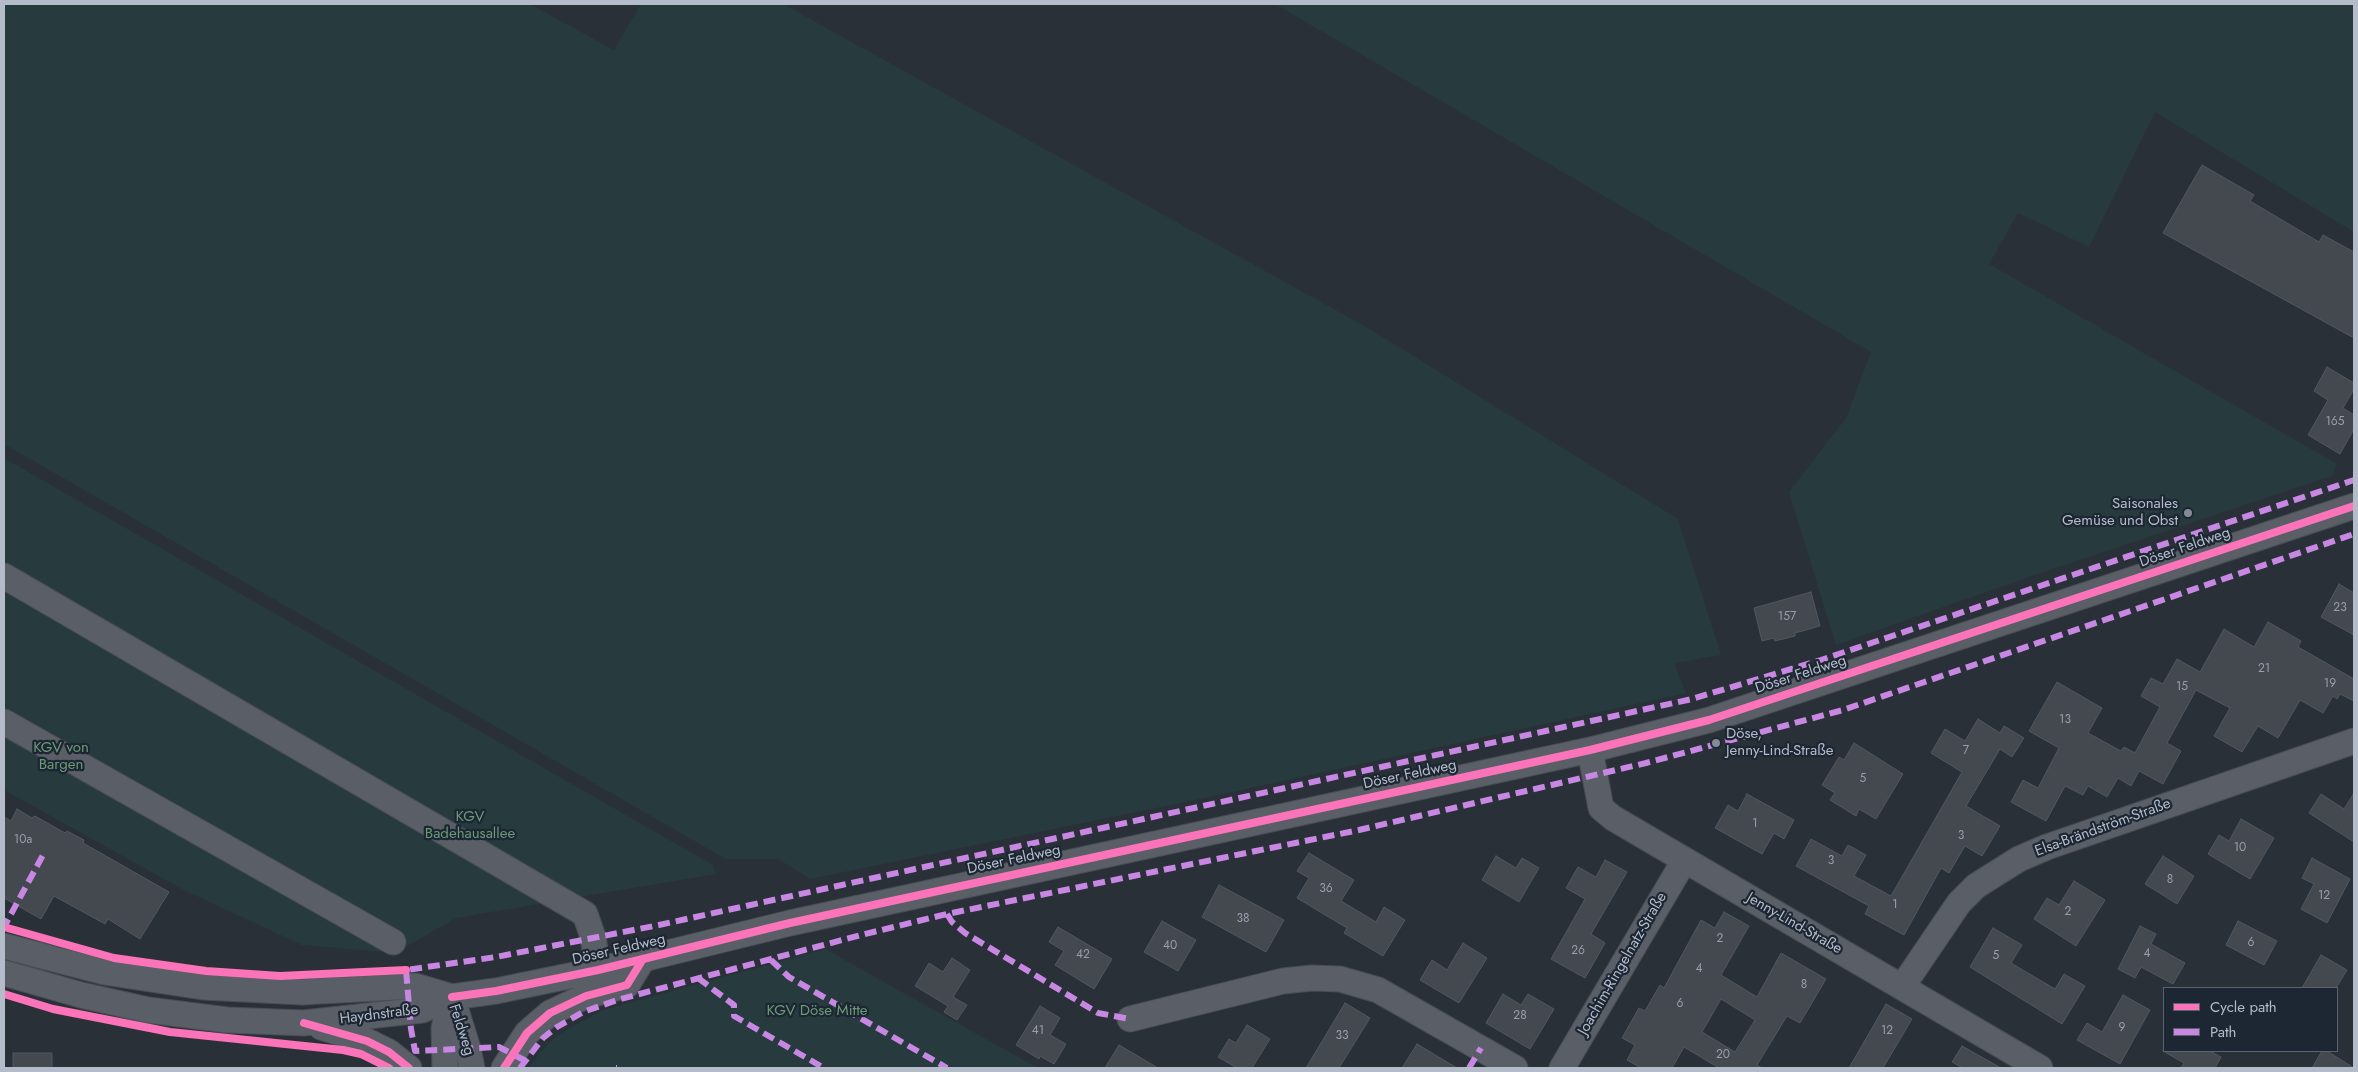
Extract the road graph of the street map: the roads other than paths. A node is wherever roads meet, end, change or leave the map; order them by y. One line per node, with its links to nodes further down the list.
1 (2354, 506): 5 (street, Döser Feldweg)
2 (4, 576): 10 (street)
3 (4, 722): 7 (street)
4 (2354, 741): 12 (street, Elsa-Brändström-Straße)
5 (1590, 750): 6 (street, Jenny-Lind-Straße); 9 (street, Döser Feldweg)
6 (1684, 861): 12 (street, Jenny-Lind-Straße); 21 (street, Joachim-Ringelnatz-Straße)
7 (393, 942)
8 (4, 946): 13 (street, Haydnstraße)
9 (643, 959): 10 (street, Döser Feldweg); 19 (street)
10 (598, 970): 13 (street, Döser Feldweg)
11 (4, 973): 15 (street, Haydnstraße)
12 (1902, 987): 22 (street, Jenny-Lind-Straße)
13 (452, 997): 15 (street, Haydnstraße); 17 (street, Feldweg); 18 (street, Feldweg)
14 (1130, 1019): 20 (street)
15 (304, 1023): 16 (street)
16 (409, 1068)
17 (446, 1068)
18 (472, 1068)
19 (504, 1068)
20 (1515, 1068)
21 (1562, 1068)
22 (2040, 1068)

